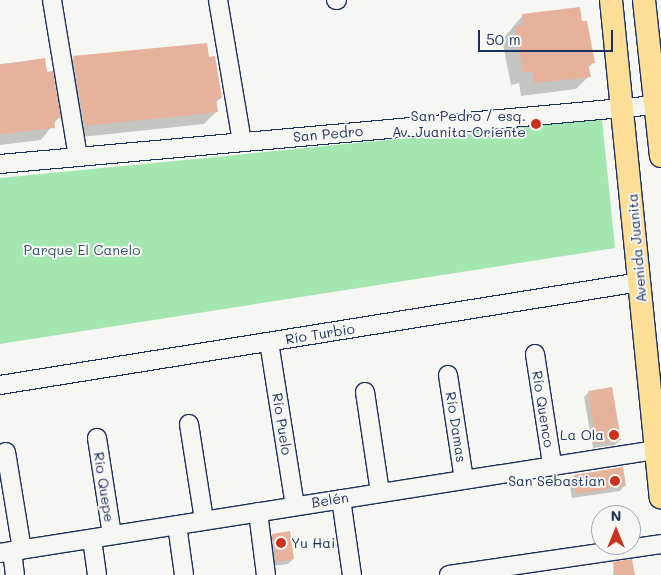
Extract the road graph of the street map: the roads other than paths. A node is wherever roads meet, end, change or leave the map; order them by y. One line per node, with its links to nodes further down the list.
1 (52, 0): 9 (street)
2 (218, 0): 7 (street)
3 (611, 0): 6 (main road, Avenida Juanita)
4 (644, 0): 5 (main road)
5 (656, 105): 6 (street, San Pedro); 8 (main road)
6 (623, 106): 7 (street, San Pedro); 11 (main road, Avenida Juanita)
7 (242, 142): 9 (street, San Pedro)
8 (661, 156)
9 (78, 157): 10 (street, San Pedro)
10 (0, 164)
11 (640, 282): 12 (street, Río Turbio); 19 (main road, Avenida Juanita)
12 (269, 342): 15 (street, Río Turbio); 26 (street, Río Puelo)
13 (535, 354): 21 (street, Río Quenco)
14 (448, 375): 22 (street, Río Damas)
15 (0, 384)
16 (365, 392): 23 (street)
17 (189, 424): 28 (street)
18 (97, 438): 30 (street, Río Quepe)
19 (658, 448): 21 (street, Belén); 24 (main road, Avenida Juanita)
20 (6, 452): 33 (street)
21 (552, 464): 22 (street, Belén)
22 (464, 479): 23 (street, Belén)
23 (380, 492): 25 (street, Belén)
24 (661, 497)
25 (341, 498): 26 (street, Belén); 38 (street)
26 (294, 506): 27 (street, Belén)
27 (258, 512): 28 (street, Belén); 37 (street)
28 (204, 520): 29 (street, Belén)
29 (177, 525): 30 (street, Belén); 36 (street)
30 (112, 535): 31 (street, Belén)
31 (92, 538): 33 (street, Belén); 35 (street, Río Quepe)
32 (661, 544): 39 (street)
33 (11, 551): 34 (street)
34 (15, 575)
35 (97, 575)
36 (184, 575)
37 (266, 575)
38 (352, 575)
39 (449, 575)

